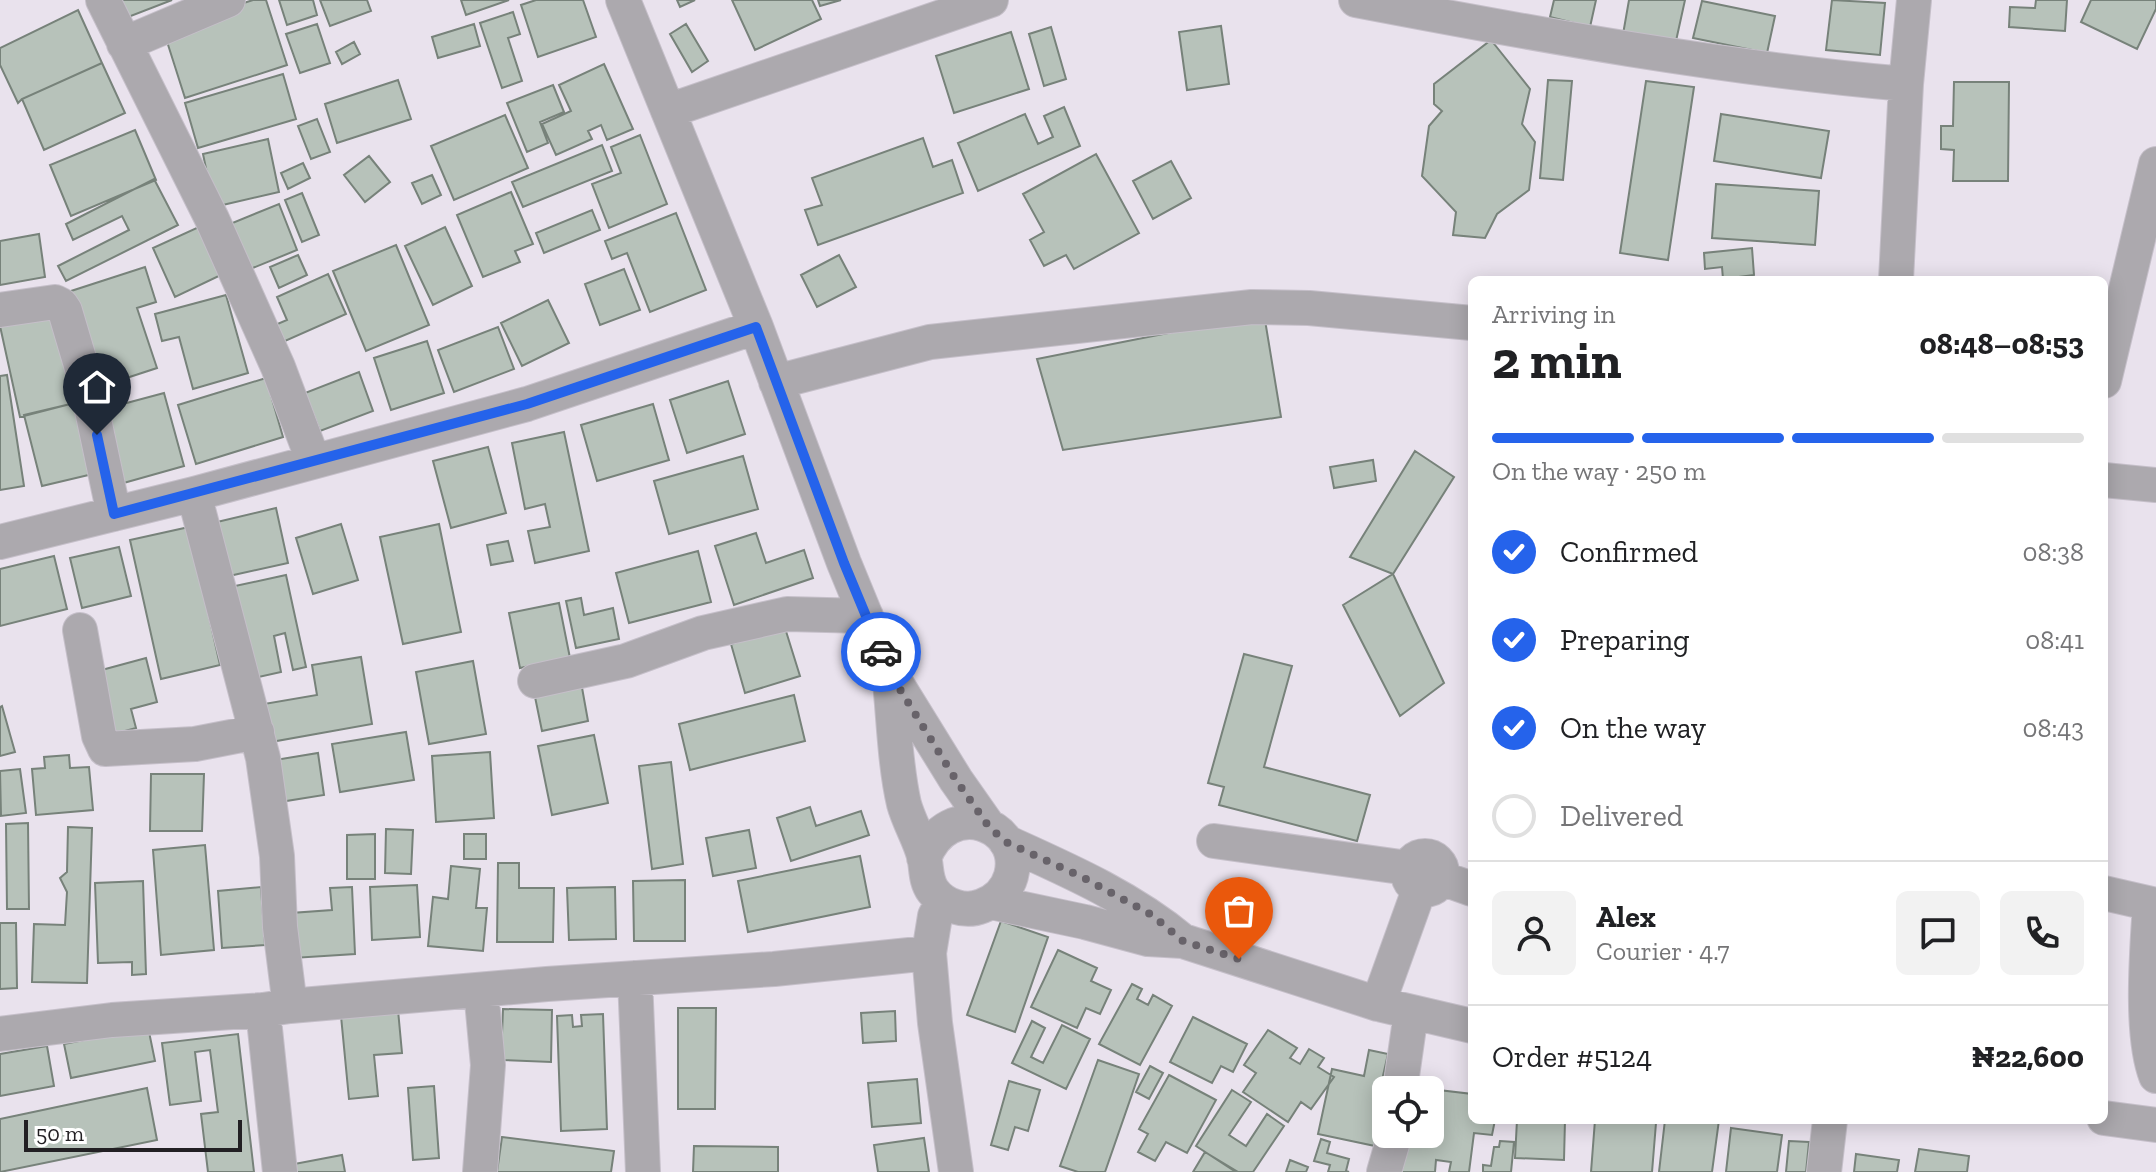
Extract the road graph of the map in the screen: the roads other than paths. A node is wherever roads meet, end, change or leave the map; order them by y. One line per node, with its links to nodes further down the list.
1 (103, 0): 7 (street)
2 (228, 0): 7 (street)
3 (623, 0): 9 (street)
4 (991, 0): 9 (street)
5 (1356, 0): 8 (street)
6 (1914, 0): 8 (street)
7 (124, 44): 17 (street)
8 (1906, 84): 11 (street)
9 (668, 111): 14 (street)
10 (2156, 164): 15 (street)
11 (1896, 276)
12 (0, 310): 21 (street)
13 (1468, 323): 16 (street)
14 (756, 327): 16 (street); 17 (street)
15 (2108, 364)
16 (776, 382): 23 (street)
17 (313, 460): 20 (street)
18 (2108, 480): 19 (street)
19 (2156, 485)
20 (194, 494): 21 (street); 27 (street)
21 (114, 514): 22 (street)
22 (0, 542)
23 (866, 616): 25 (street); 26 (street)
24 (80, 630): 27 (street)
25 (888, 670): 28 (street); 30 (street)
26 (535, 681)
27 (257, 732): 41 (street)
28 (997, 835): 30 (street); 34 (street); 36 (street)
29 (1214, 841): 31 (street)
30 (924, 858): 33 (street)
31 (1435, 881): 40 (street)
32 (2108, 894): 35 (street)
33 (943, 901): 34 (street); 37 (street)
34 (991, 902): 36 (street)
35 (2153, 905): 46 (street)
36 (1183, 941): 40 (street)
37 (929, 953): 38 (street); 54 (street)
38 (635, 978): 39 (street); 53 (street)
39 (481, 990): 41 (street); 52 (street)
40 (1378, 1004): 42 (street)
41 (276, 1008): 44 (street); 51 (street)
42 (1411, 1013): 43 (street); 45 (street)
43 (1468, 1025)
44 (0, 1034)
45 (1402, 1076)
46 (2156, 1076)
47 (2108, 1119): 49 (street)
48 (1830, 1124): 56 (street)
49 (2156, 1125)
50 (1391, 1148): 55 (street)
51 (280, 1172)
52 (480, 1172)
53 (643, 1172)
54 (956, 1172)
55 (1384, 1172)
56 (1824, 1172)

